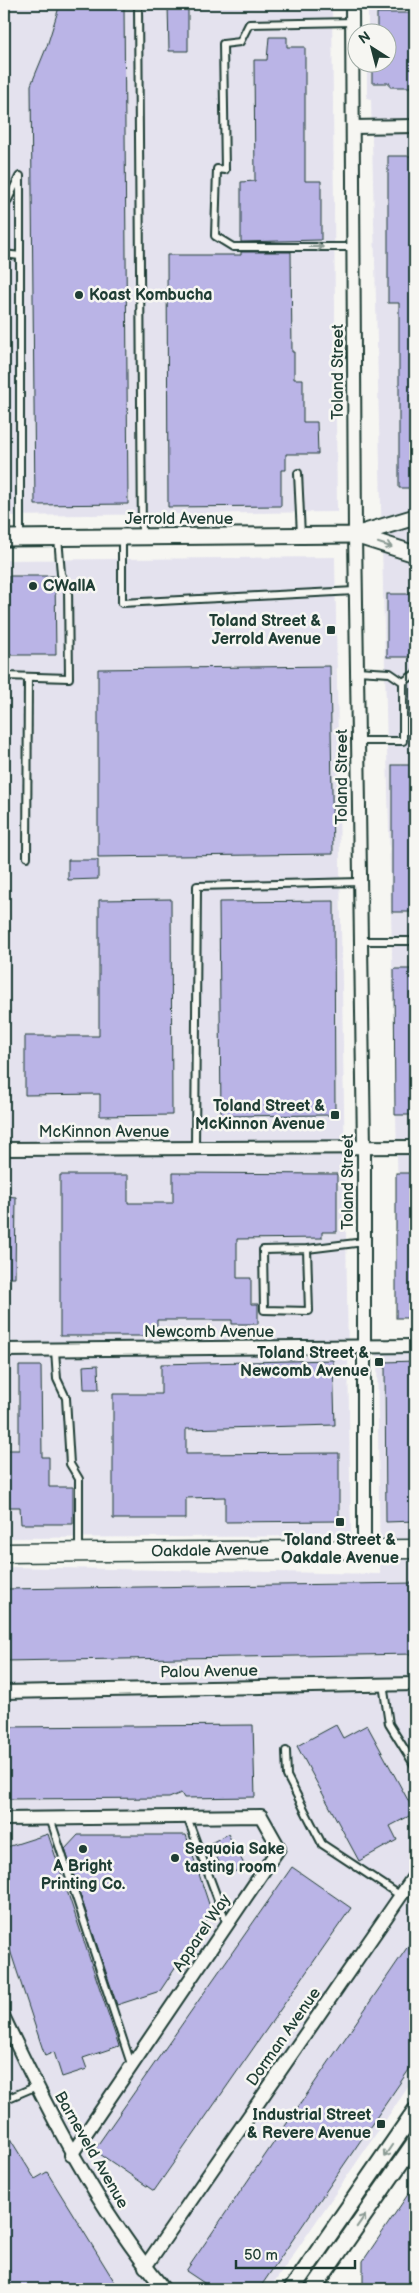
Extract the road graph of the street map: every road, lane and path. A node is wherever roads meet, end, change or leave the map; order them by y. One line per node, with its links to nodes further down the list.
1 (138, 4): 16 (lane)
2 (352, 4): 4 (street, Toland Street)
3 (346, 22): 9 (lane, one-way to 9)
4 (352, 22)
5 (352, 72): 7 (street, Toland Street)
6 (415, 126): 7 (street)
7 (353, 127): 9 (street, Toland Street)
8 (4, 208): 11 (lane)
9 (353, 247): 15 (street, Toland Street)
10 (4, 254): 11 (lane)
11 (20, 256): 20 (lane)
12 (298, 474): 14 (lane)
13 (415, 517): 15 (street, Jerrold Avenue)
14 (301, 535): 15 (street, Jerrold Avenue); 16 (street, Jerrold Avenue)
15 (354, 535): 21 (street, Jerrold Avenue, one-way to 21); 22 (street, Toland Street)
16 (142, 536): 18 (street, Jerrold Avenue)
17 (58, 537): 18 (street, Jerrold Avenue); 20 (street, Jerrold Avenue); 26 (lane)
18 (122, 537): 22 (lane)
19 (4, 538): 20 (street, Jerrold Avenue)
20 (20, 538)
21 (415, 554)
22 (355, 591): 23 (street, Toland Street)
23 (357, 670): 27 (lane); 28 (street, Toland Street)
24 (415, 674): 27 (lane)
25 (4, 676): 26 (lane)
26 (28, 677): 29 (lane)
27 (403, 682): 28 (lane)
28 (359, 741): 30 (street, Toland Street)
29 (27, 857)
30 (360, 882): 31 (street, Toland Street); 35 (lane)
31 (361, 941): 32 (lane); 33 (street, Toland Street)
32 (415, 941)
33 (364, 1147): 34 (street, McKinnon Avenue); 35 (street, McKinnon Avenue); 37 (street, Toland Street)
34 (415, 1147)
35 (195, 1148): 36 (street, McKinnon Avenue)
36 (4, 1149)
37 (364, 1242): 38 (lane); 40 (street, Toland Street)
38 (307, 1249): 38 (lane)
39 (415, 1346): 40 (street, Newcomb Avenue)
40 (363, 1347): 42 (street, Newcomb Avenue); 44 (street, Toland Street)
41 (4, 1350): 42 (street, Newcomb Avenue)
42 (55, 1350): 46 (lane)
43 (415, 1549): 44 (main road, Oakdale Avenue)
44 (364, 1550): 46 (main road, Oakdale Avenue)
45 (4, 1553): 46 (main road, Oakdale Avenue)
46 (79, 1553)
47 (383, 1684): 48 (street, Palou Avenue); 49 (street, Palou Avenue); 51 (lane)
48 (415, 1684)
49 (4, 1692)
50 (286, 1752): 56 (lane)
51 (415, 1766)
52 (187, 1817): 53 (street, Apparel Way); 57 (lane); 57 (street, Apparel Way)
53 (50, 1818): 54 (street, Apparel Way); 59 (lane)
54 (4, 1819)
55 (415, 1875): 56 (street, Dorman Avenue)
56 (401, 1896): 66 (street, Dorman Avenue)
57 (227, 1924): 59 (street, Apparel Way)
58 (4, 2018): 60 (street, Barneveld Avenue)
59 (132, 2066): 65 (street, Apparel Way)
60 (36, 2086): 61 (lane); 65 (street, Barneveld Avenue)
61 (4, 2100)
62 (415, 2111): 63 (street)
63 (399, 2134): 64 (street); 68 (street, one-way to 68)
64 (415, 2144): 69 (street, one-way to 64)
65 (71, 2155): 66 (street, Barneveld Avenue)
66 (145, 2267): 67 (street, Barneveld Avenue)
67 (164, 2289)
68 (292, 2289)
69 (313, 2289)

